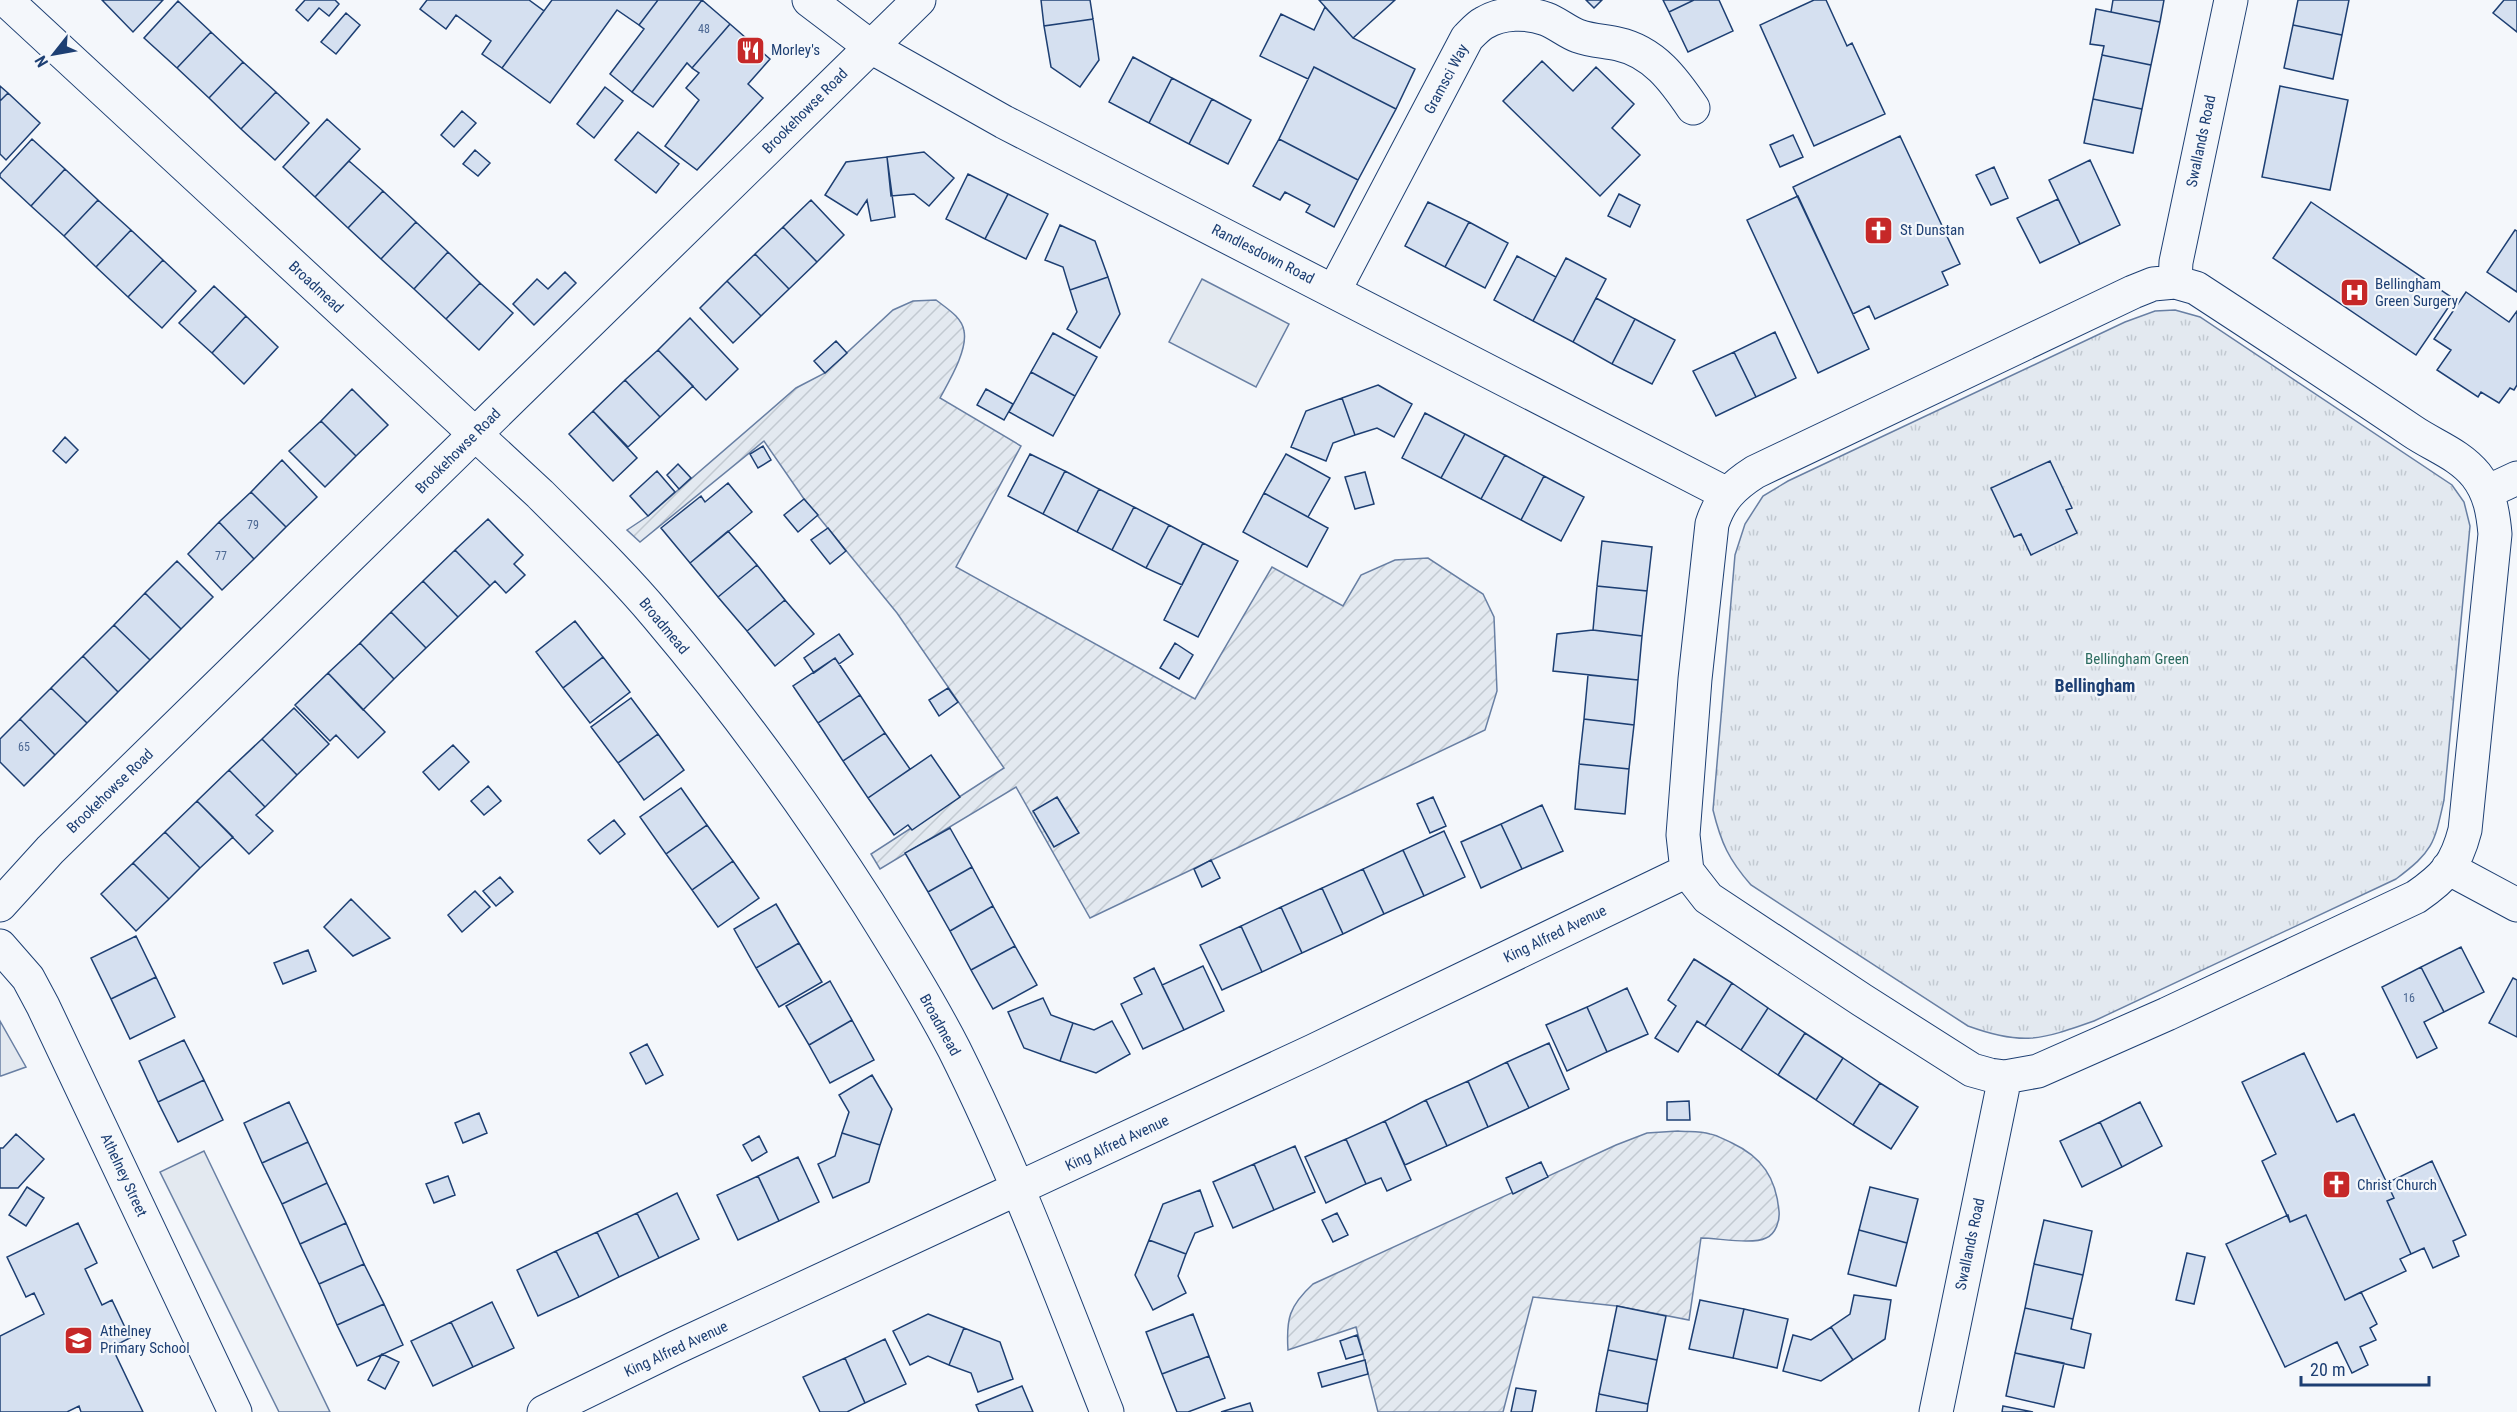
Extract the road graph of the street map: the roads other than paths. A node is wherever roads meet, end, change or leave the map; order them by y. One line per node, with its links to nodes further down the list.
1 (6, 0): 9 (street, Broadmead)
2 (809, 0): 5 (street, Randlesdown Road)
3 (919, 0): 5 (street, Brookehowse Road)
4 (2231, 0): 7 (street, Swallands Road)
5 (871, 47): 8 (street, Randlesdown Road); 9 (street, Brookehowse Road)
6 (1693, 108): 8 (street, Gramsci Way)
7 (2175, 282): 11 (street); 12 (street)
8 (1334, 291): 12 (street, Randlesdown Road)
9 (474, 434): 15 (street, Brookehowse Road); 19 (street, Broadmead)
10 (2517, 478): 11 (street)
11 (2487, 492): 13 (street)
12 (1726, 494): 14 (street)
13 (2448, 868): 16 (street); 18 (street)
14 (1688, 871): 18 (street); 19 (street, King Alfred Avenue)
15 (0, 905)
16 (2517, 905)
17 (0, 946): 20 (street, Athelney Street)
18 (2005, 1077): 23 (street, Swallands Road)
19 (1020, 1189): 21 (street, King Alfred Avenue); 22 (street, Broadmead)
20 (235, 1412)
21 (544, 1412)
22 (1107, 1412)
23 (1936, 1412)

